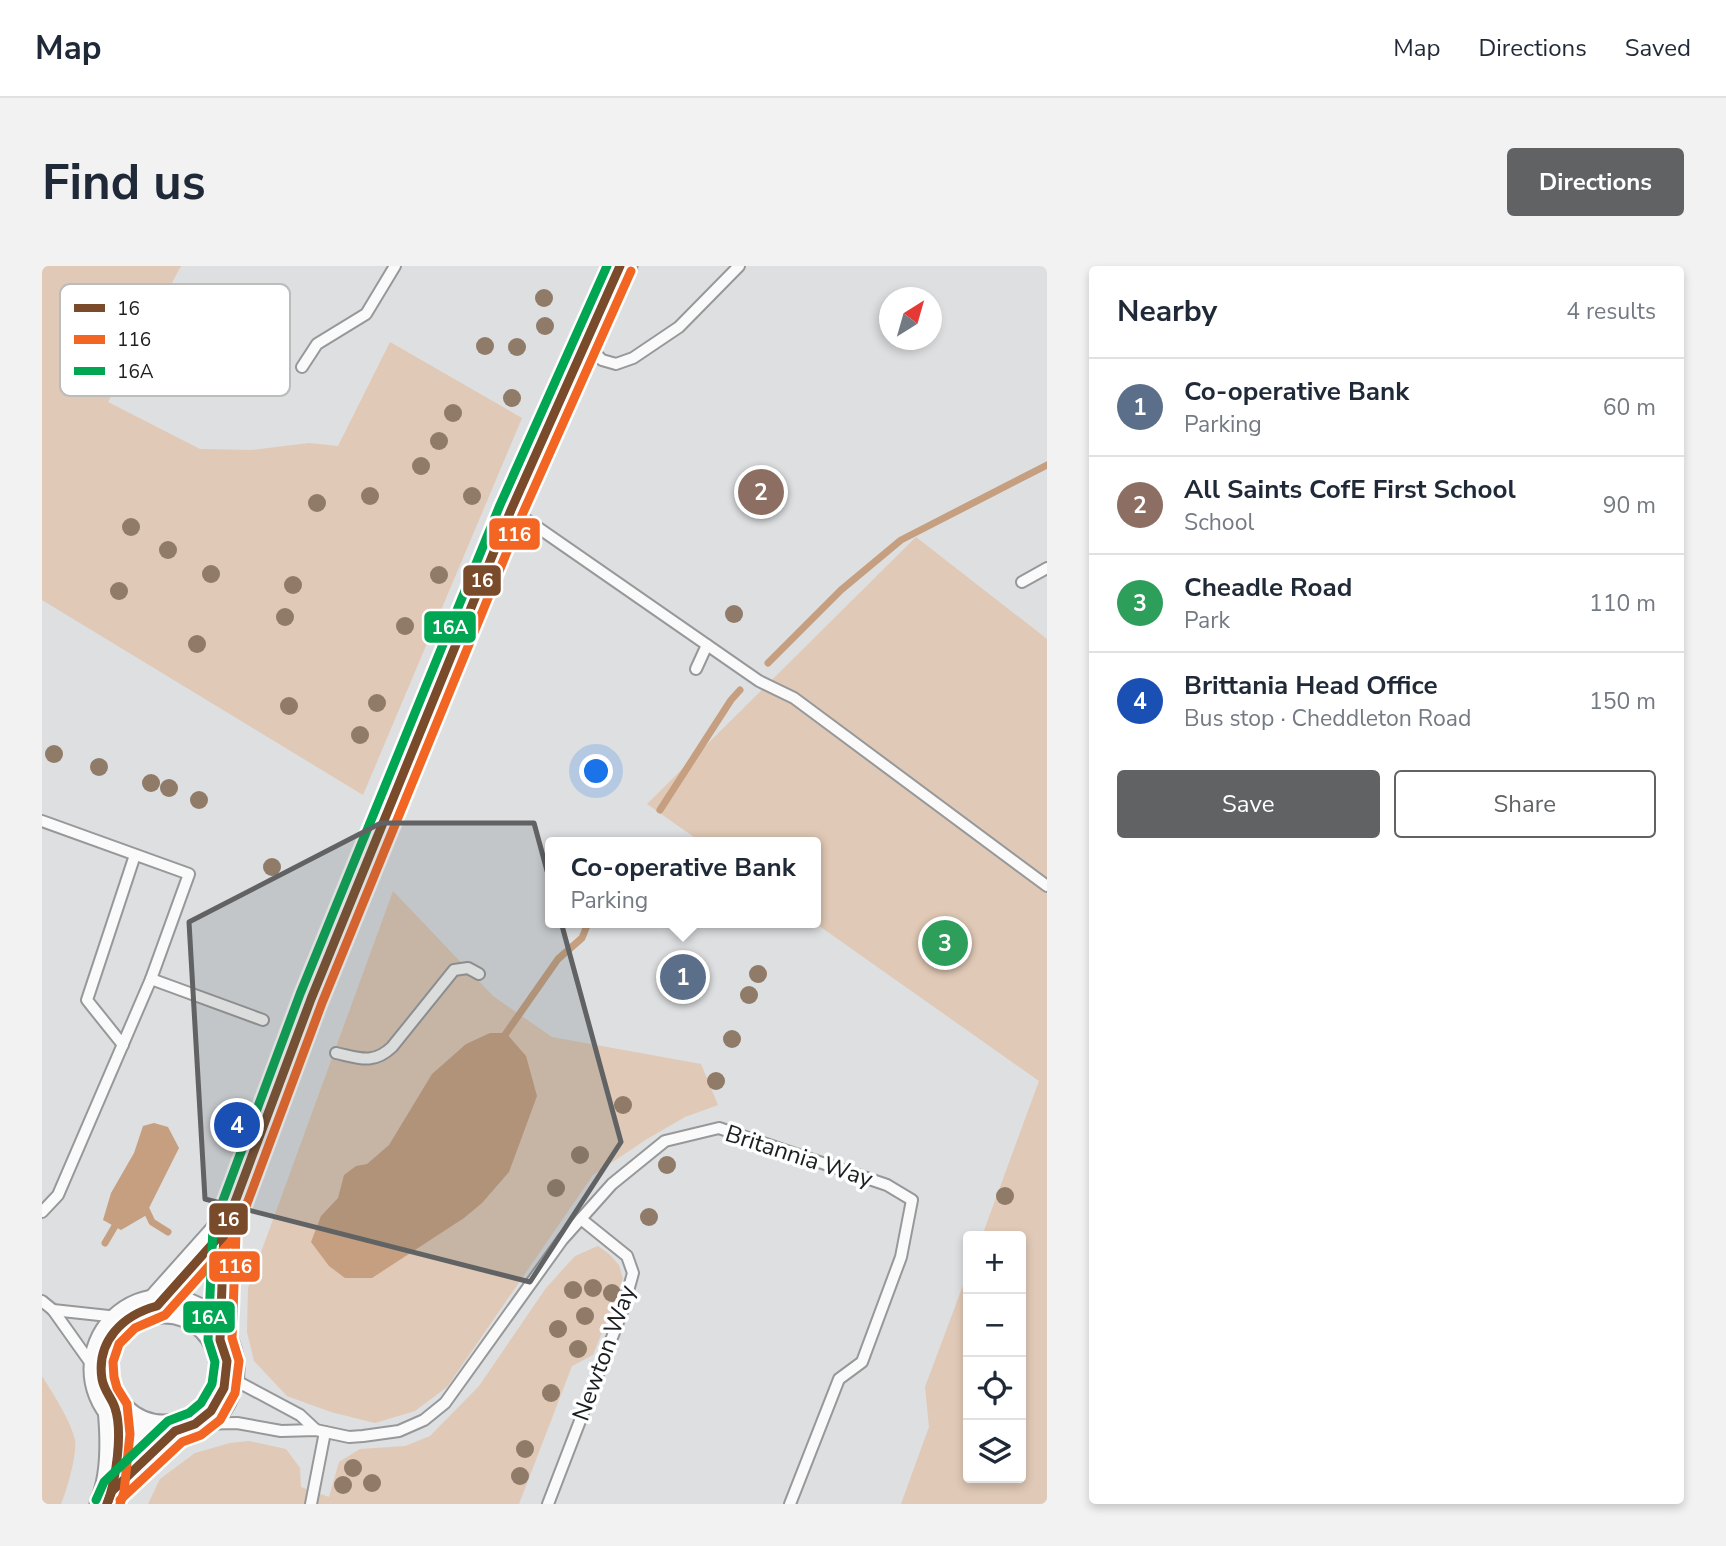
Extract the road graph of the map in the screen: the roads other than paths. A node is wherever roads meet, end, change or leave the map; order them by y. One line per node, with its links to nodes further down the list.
1 (395, 266): 5 (lane)
2 (620, 266): 4 (highway)
3 (739, 266): 4 (lane)
4 (585, 344): 6 (highway)
5 (302, 367)
6 (511, 510): 9 (lane); 21 (highway)
7 (1047, 568): 8 (lane)
8 (1022, 582)
9 (708, 645): 10 (lane); 13 (lane)
10 (696, 669)
11 (42, 821): 12 (lane)
12 (135, 855): 15 (lane); 17 (lane)
13 (1047, 886)
14 (479, 974): 18 (lane)
15 (151, 979): 16 (lane); 17 (lane)
16 (263, 1020)
17 (124, 1045): 19 (lane)
18 (336, 1053)
19 (42, 1212)
20 (581, 1219): 30 (lane, Britannia Way); 33 (lane, Newton Way); 34 (lane, Britannia Way)
21 (224, 1231): 23 (highway); 26 (highway)
22 (42, 1301): 24 (lane)
23 (157, 1306): 25 (highway); 26 (highway)
24 (53, 1310): 25 (lane); 28 (lane)
25 (127, 1318): 28 (highway)
26 (220, 1340): 27 (highway)
27 (227, 1376): 29 (highway); 30 (lane)
28 (108, 1394): 29 (highway); 31 (highway)
29 (185, 1427): 30 (lane, Britannia Way); 31 (highway)
30 (321, 1431): 32 (lane)
31 (109, 1498)
32 (311, 1504)
33 (548, 1504)
34 (790, 1504)

